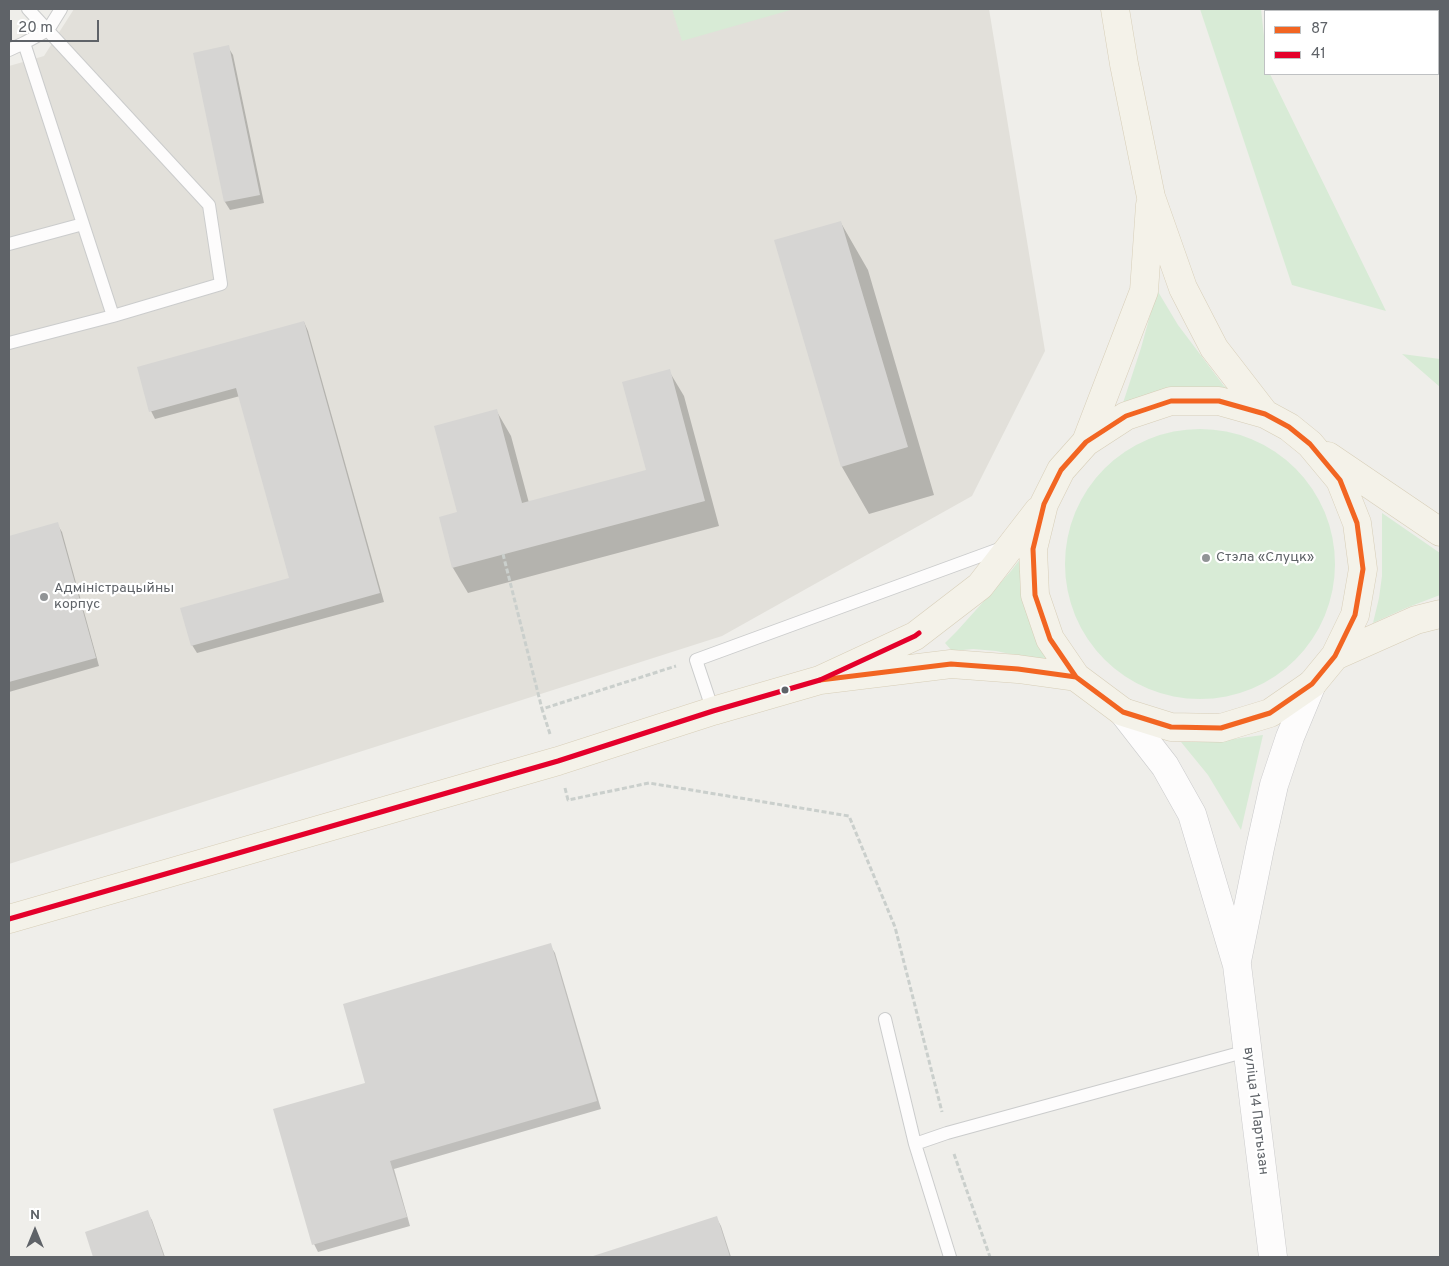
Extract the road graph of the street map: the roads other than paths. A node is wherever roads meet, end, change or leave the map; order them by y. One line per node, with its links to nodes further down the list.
1 (28, 9): 4 (lane)
2 (61, 9): 4 (lane)
3 (1115, 9): 7 (main road)
4 (48, 30): 5 (lane); 10 (lane)
5 (24, 44): 6 (lane); 8 (lane)
6 (9, 50)
7 (1151, 196): 12 (main road); 13 (main road)
8 (83, 224): 9 (lane); 10 (lane)
9 (9, 244)
10 (114, 316): 11 (lane)
11 (9, 343)
12 (1265, 414): 13 (main road); 14 (main road)
13 (1086, 442): 15 (main road)
14 (1310, 444): 16 (main road); 19 (main road)
15 (1044, 504): 17 (main road); 20 (main road)
16 (1440, 532)
17 (1012, 544): 21 (main road); 23 (lane)
18 (1440, 614): 19 (main road)
19 (1335, 656): 22 (main road)
20 (1076, 677): 21 (main road); 24 (main road)
21 (820, 680): 23 (main road)
22 (1312, 684): 24 (main road); 26 (main road, вуліца 14 Партызан)
23 (712, 711): 25 (main road)
24 (1123, 712): 26 (main road, вуліца 14 Партызан)
25 (9, 919)
26 (1237, 965): 28 (main road, вуліца 14 Партызан)
27 (885, 1019): 29 (lane)
28 (1247, 1050): 29 (lane); 31 (main road, вуліца 14 Партызан)
29 (915, 1144): 30 (lane)
30 (950, 1257)
31 (1273, 1257)

